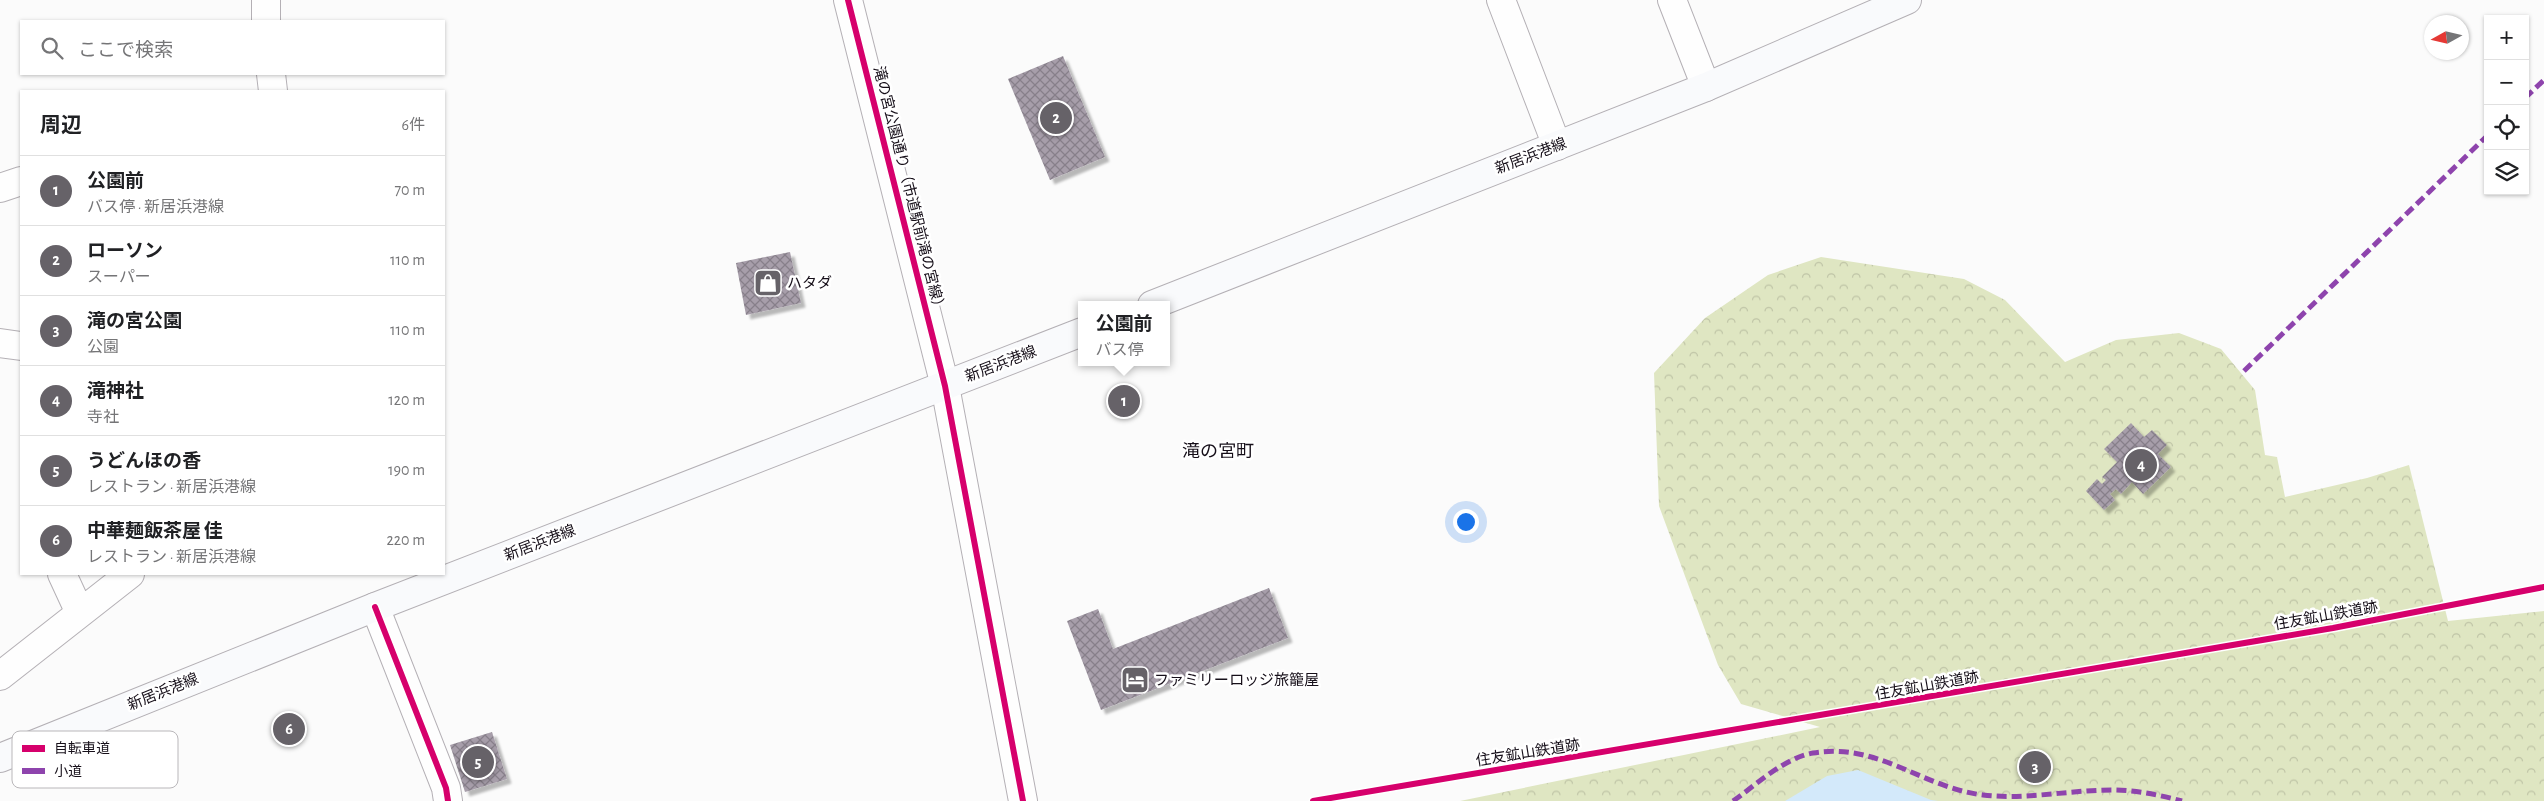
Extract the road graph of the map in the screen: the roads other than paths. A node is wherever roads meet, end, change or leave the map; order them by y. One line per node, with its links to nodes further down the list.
1 (266, 0): 6 (street)
2 (848, 0): 17 (street, 滝の宮公園通り（市道駅前滝の宮線）)
3 (1501, 0): 10 (street)
4 (1672, 0): 8 (street)
5 (1907, 0): 8 (main road, 新居浜港線)
6 (266, 20)
7 (271, 75): 9 (street)
8 (1706, 87): 10 (main road, 新居浜港線)
9 (273, 90)
10 (1557, 146): 13 (main road, 新居浜港線)
11 (20, 181): 12 (street)
12 (0, 188)
13 (1162, 301)
14 (1078, 334): 17 (main road, 新居浜港線)
15 (0, 343): 16 (street)
16 (20, 346)
17 (945, 386): 20 (main road, 新居浜港線); 27 (street, 滝の宮公園通り（市道駅前滝の宮線）)
18 (62, 575): 21 (street)
19 (129, 575): 21 (street)
20 (375, 607): 23 (main road, 新居浜港線); 26 (street)
21 (80, 613): 22 (street)
22 (0, 676)
23 (67, 731)
24 (12, 753): 25 (main road, 新居浜港線)
25 (0, 758)
26 (448, 801)
27 (1023, 801)

